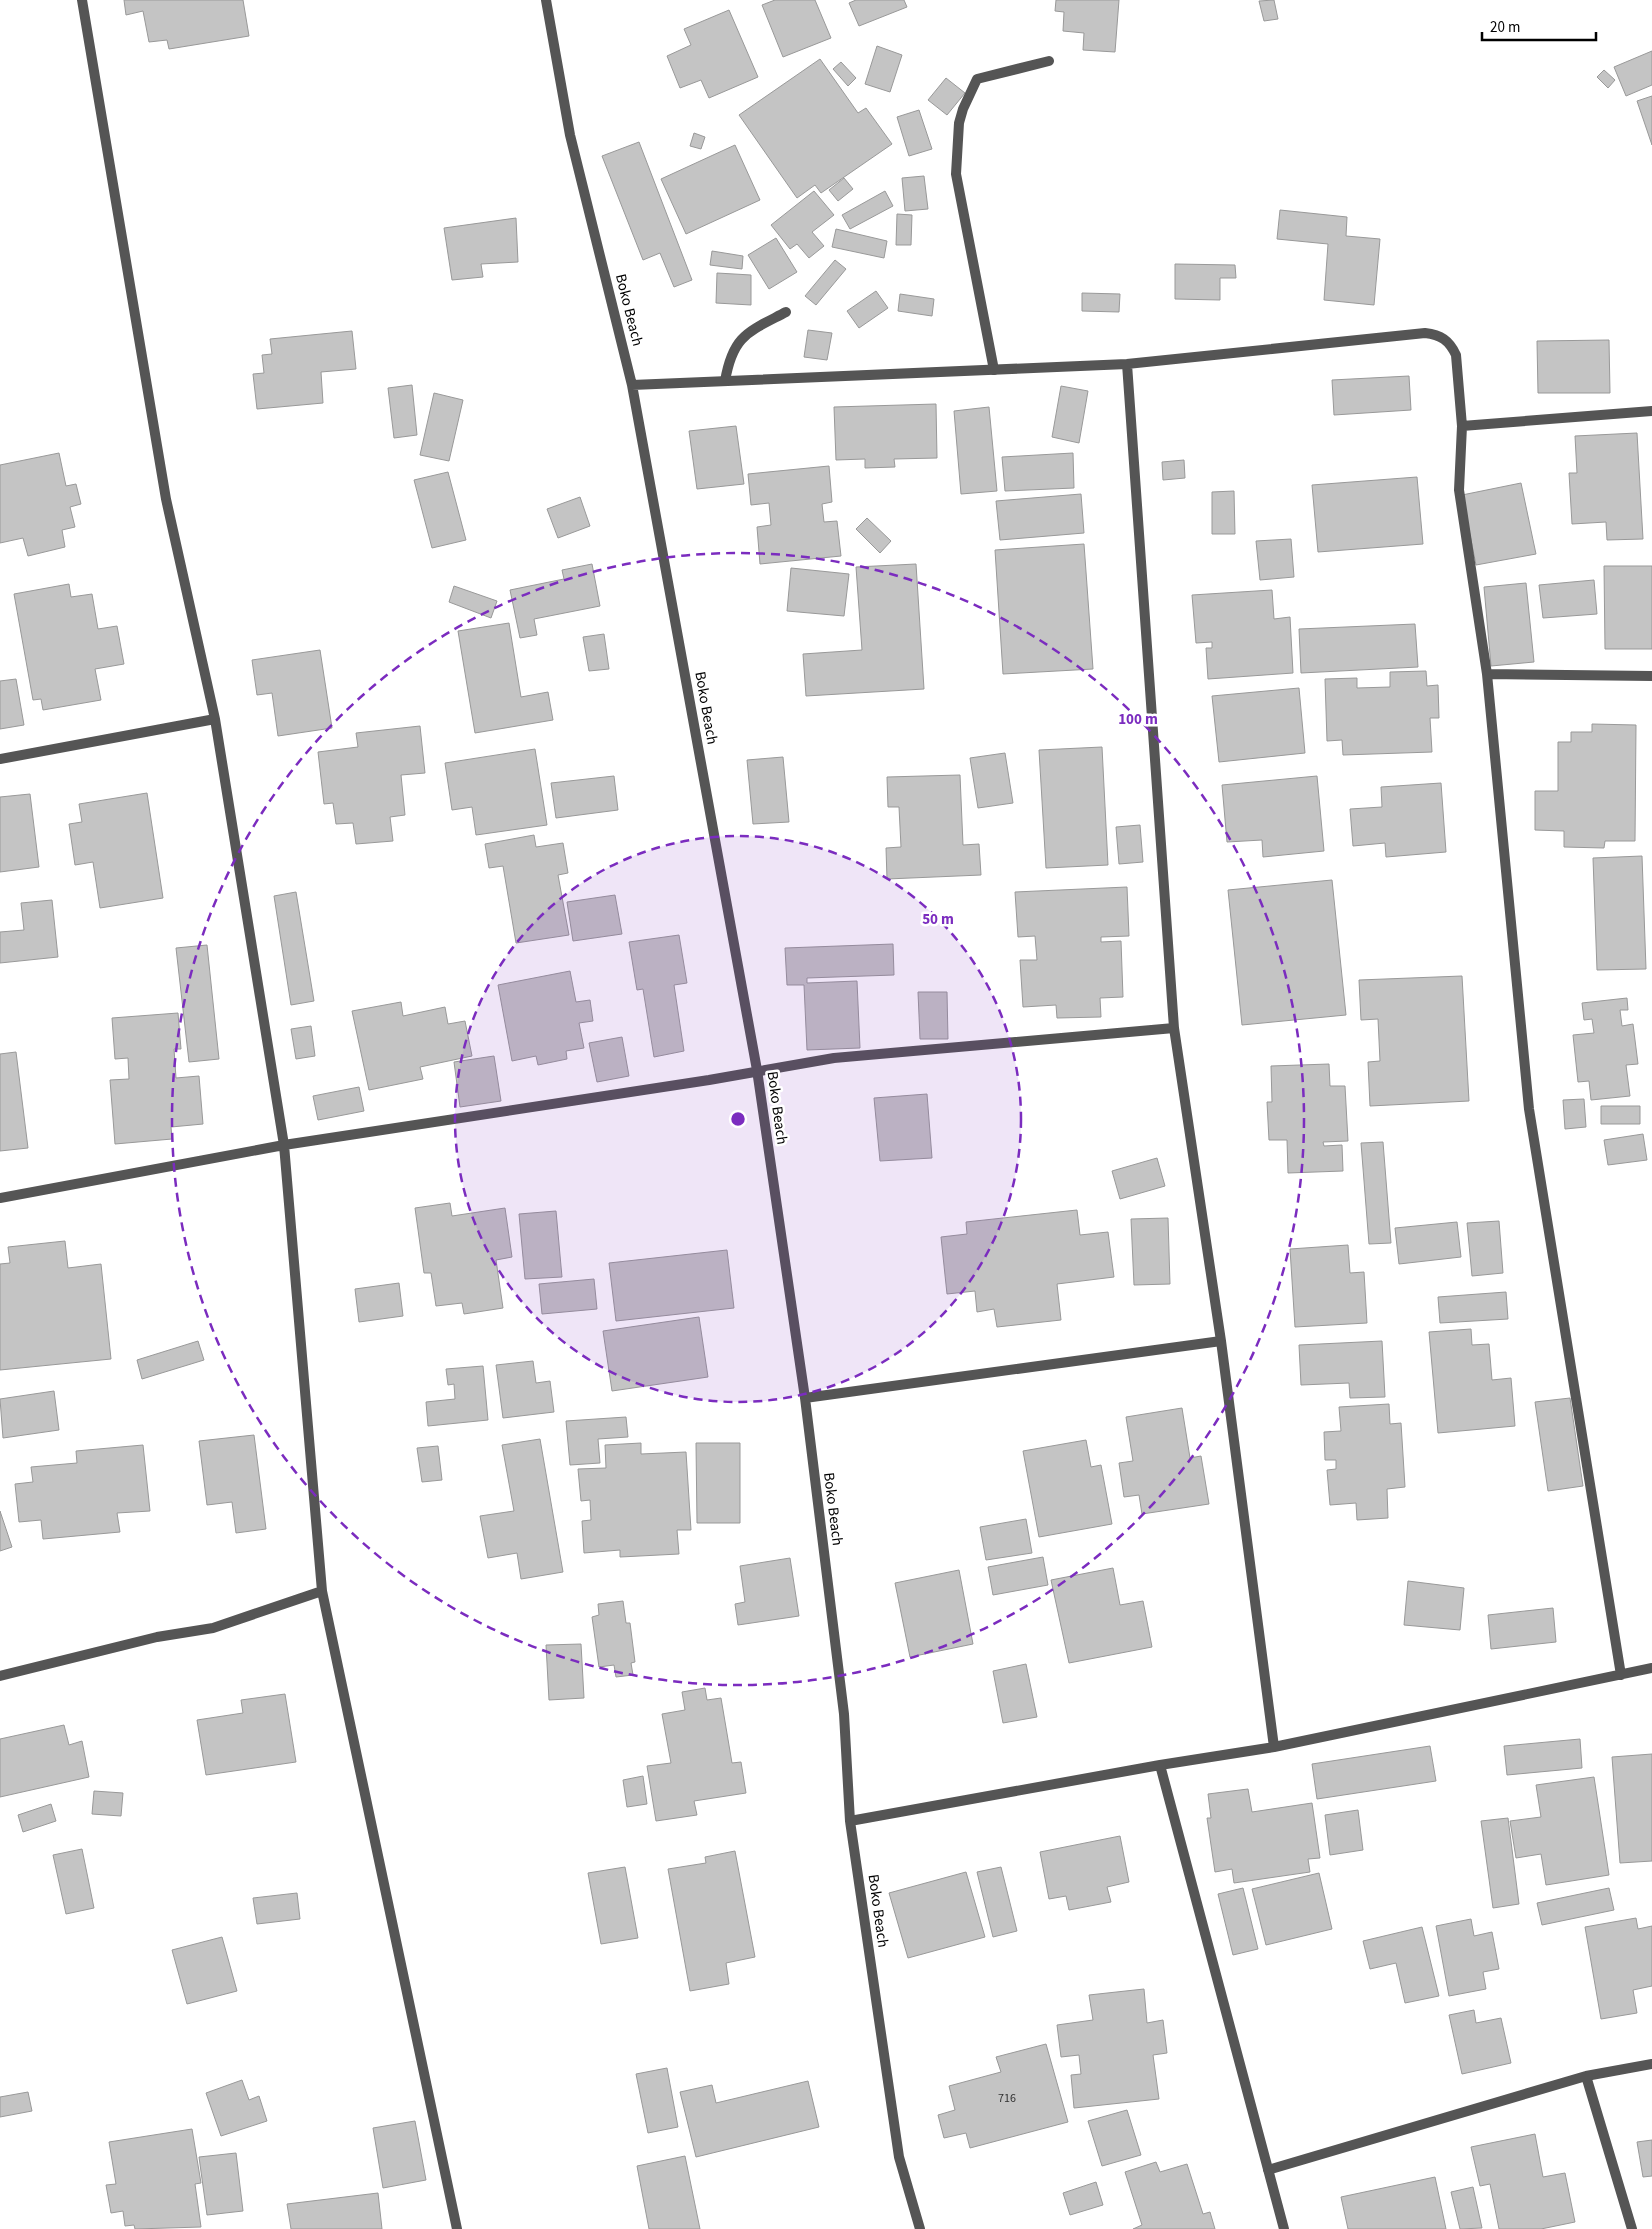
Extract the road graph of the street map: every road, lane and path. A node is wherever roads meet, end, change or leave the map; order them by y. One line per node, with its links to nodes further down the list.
1 (82, 0): 13 (street)
2 (546, 0): 8 (street, Boko Beach)
3 (1049, 62): 6 (street)
4 (786, 312): 7 (street)
5 (1127, 364): 6 (street); 10 (street); 15 (street)
6 (994, 370): 7 (street)
7 (725, 381): 8 (street)
8 (632, 385): 16 (street, Boko Beach)
9 (1652, 411): 10 (street)
10 (1462, 426): 11 (street)
11 (1487, 674): 12 (street); 23 (street)
12 (1652, 676)
13 (215, 719): 14 (street); 17 (street)
14 (0, 759)
15 (1174, 1028): 16 (street); 19 (street)
16 (756, 1070): 17 (street); 20 (street, Boko Beach)
17 (284, 1145): 18 (street); 21 (street)
18 (0, 1198)
19 (1221, 1341): 20 (street); 25 (street)
20 (804, 1398): 27 (street, Boko Beach)
21 (322, 1591): 24 (street); 31 (street)
22 (1652, 1668): 23 (street)
23 (1621, 1675): 25 (street)
24 (0, 1676)
25 (1274, 1747): 26 (street)
26 (1160, 1765): 27 (street); 30 (street)
27 (850, 1821): 32 (street, Boko Beach)
28 (1652, 2064): 29 (street)
29 (1586, 2076): 30 (street); 34 (street)
30 (1268, 2170): 33 (street)
31 (458, 2229)
32 (920, 2229)
33 (1284, 2229)
34 (1632, 2229)

